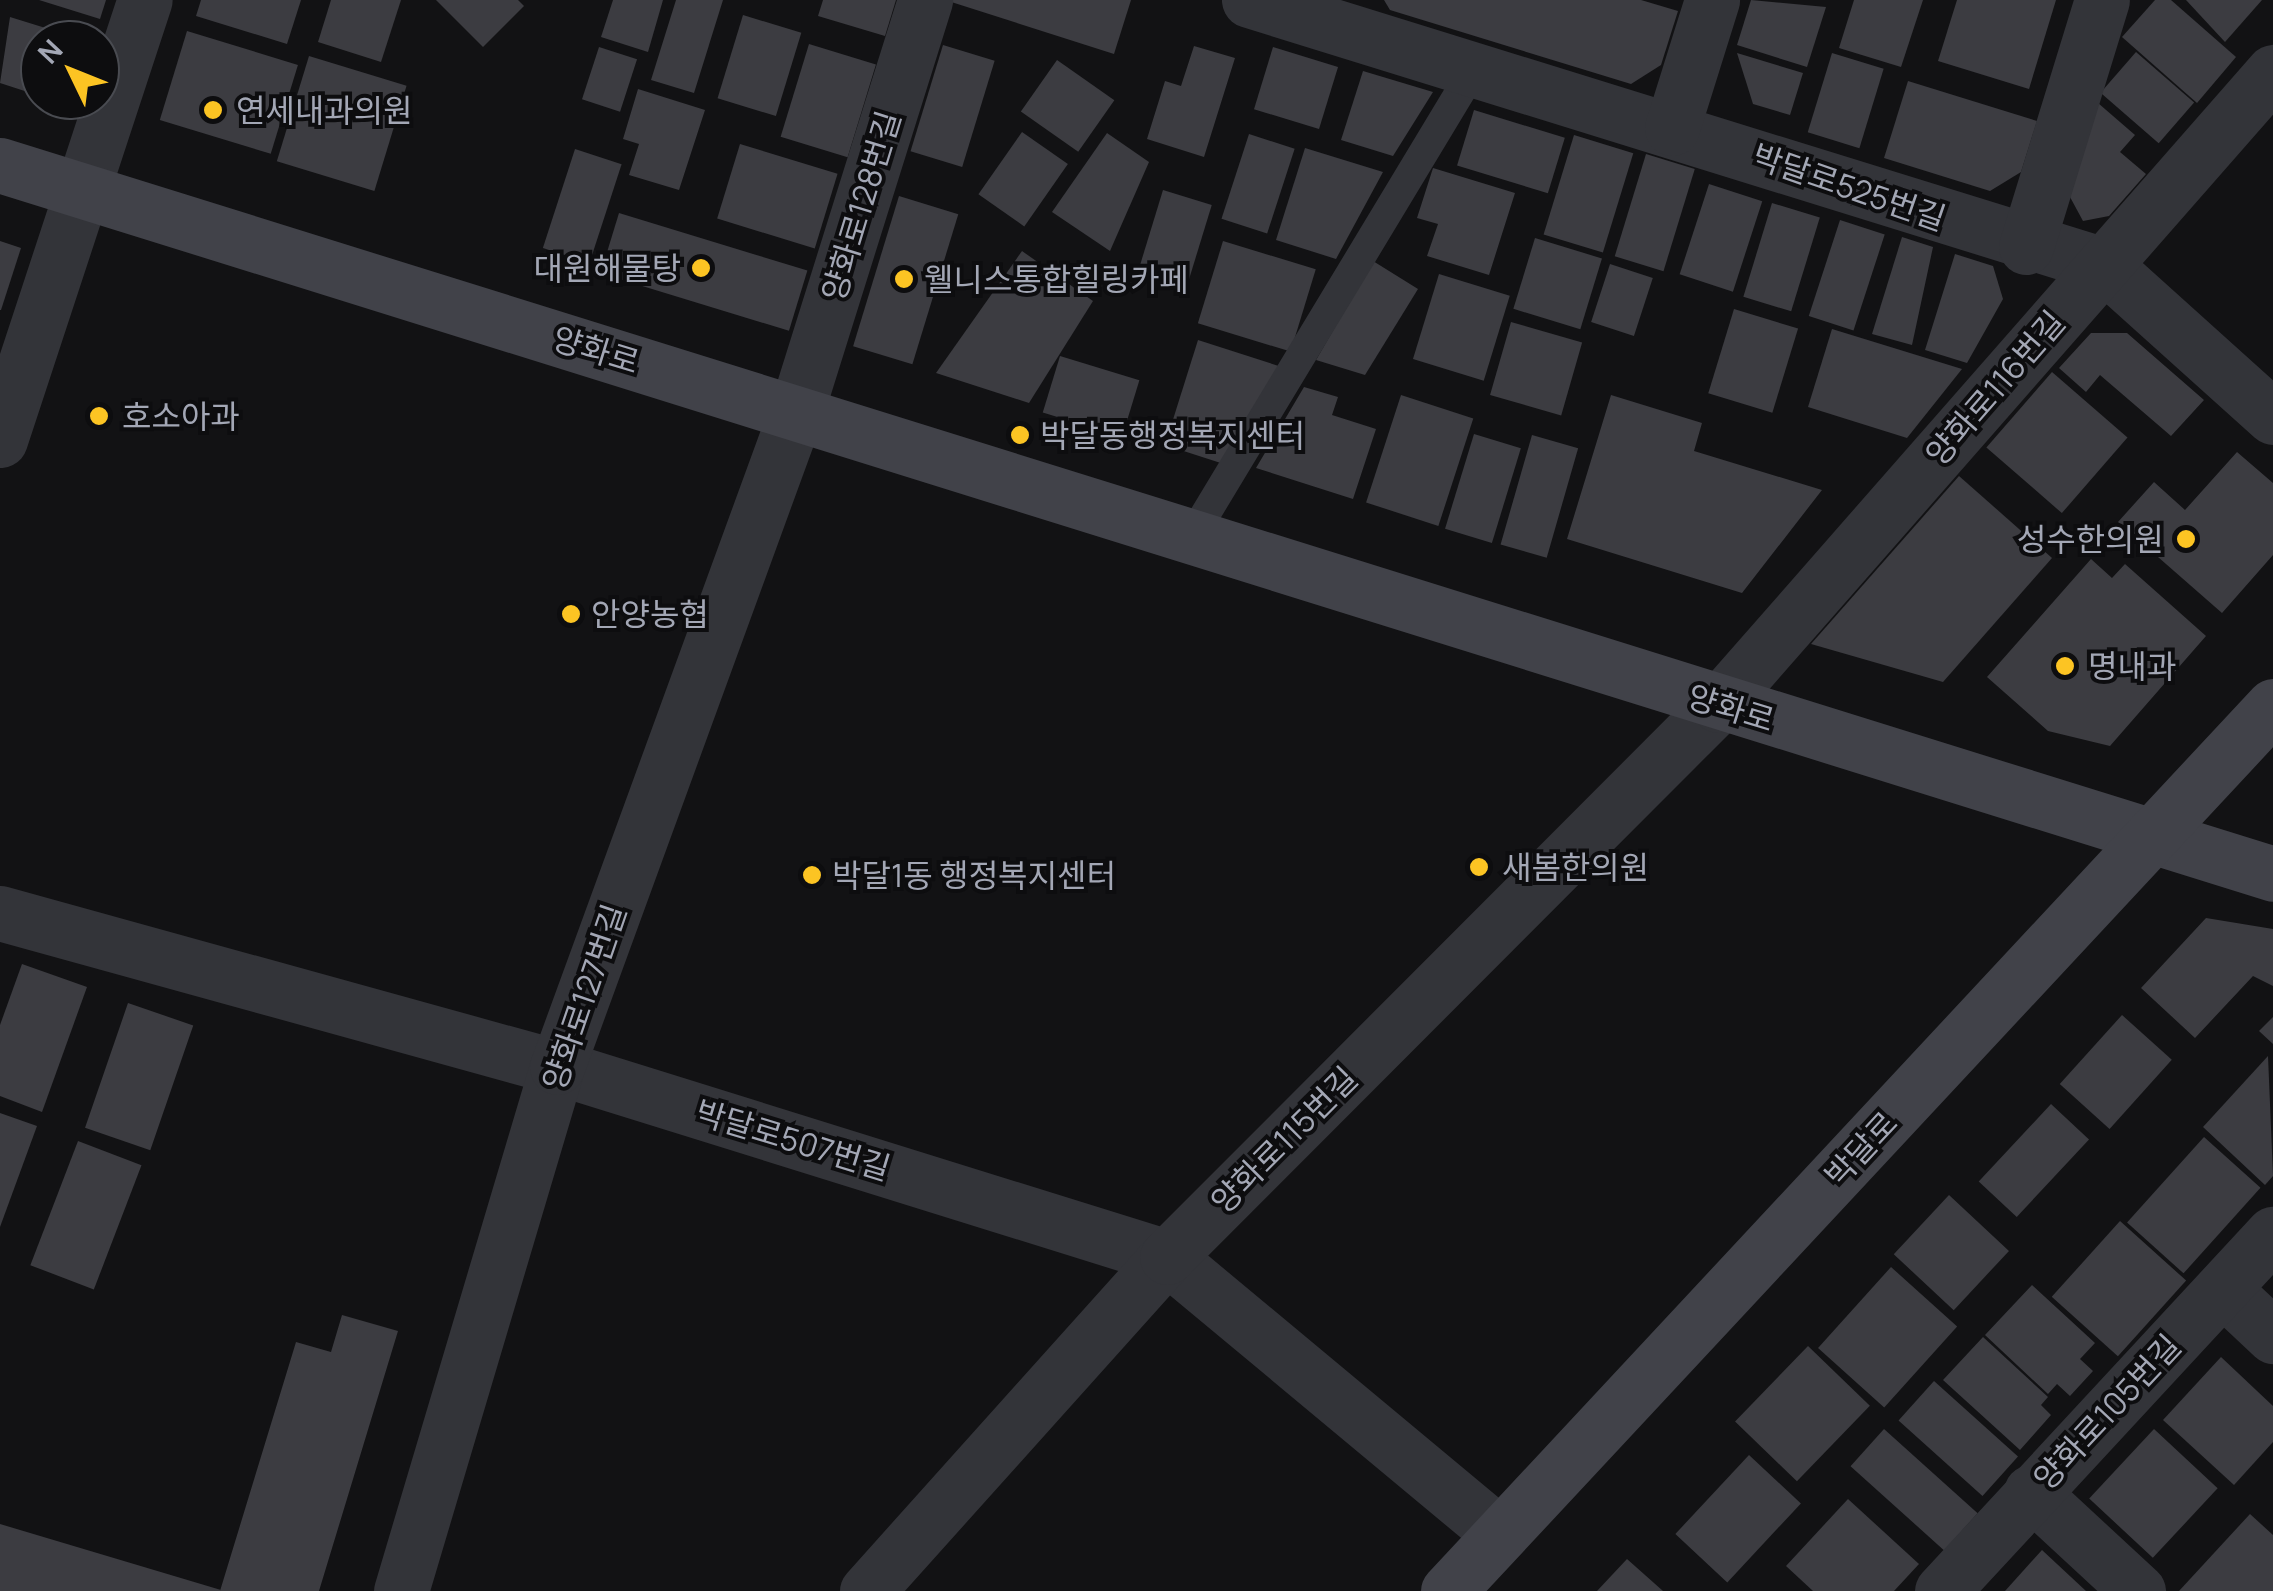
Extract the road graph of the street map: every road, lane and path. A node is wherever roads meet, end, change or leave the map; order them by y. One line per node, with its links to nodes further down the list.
1 (146, 0): 11 (street)
2 (925, 0): 14 (street, 양화로128번길)
3 (1250, 0): 6 (street, 박달로525번길)
4 (1712, 0): 9 (street)
5 (2102, 0): 12 (street)
6 (1318, 11): 7 (street, 박달로525번길)
7 (1474, 69): 9 (street, 박달로525번길); 17 (lane)
8 (2273, 72): 13 (street, 양화로116번길)
9 (1672, 128): 12 (street, 박달로525번길)
10 (0, 165): 11 (street, 양화로)
11 (86, 191): 14 (street, 양화로); 16 (street)
12 (2026, 247): 13 (street, 박달로525번길)
13 (2104, 265): 15 (street, 박달로525번길); 18 (street, 양화로116번길)
14 (796, 412): 17 (street, 양화로); 23 (street, 양화로127번길)
15 (2273, 417)
16 (0, 440)
17 (1191, 538): 18 (street, 양화로)
18 (1718, 705): 20 (street, 양화로); 25 (street, 양화로115번길)
19 (2273, 706): 20 (street, 박달로)
20 (2157, 835): 21 (street, 양화로); 29 (street, 박달로)
21 (2273, 874)
22 (0, 913): 23 (street, 박달로507번길)
23 (557, 1067): 25 (street, 박달로507번길); 30 (street, 양화로127번길)
24 (2273, 1234): 26 (street, 양화로105번길)
25 (1167, 1257): 29 (street, 박달로507번길); 31 (street, 양화로115번길)
26 (2223, 1290): 27 (street); 28 (street, 양화로105번길)
27 (2273, 1336)
28 (2032, 1492): 33 (street, 양화로105번길); 34 (street)
29 (1500, 1534): 32 (street, 박달로)
30 (401, 1591)
31 (867, 1591)
32 (1448, 1591)
33 (1942, 1591)
34 (2138, 1591)

